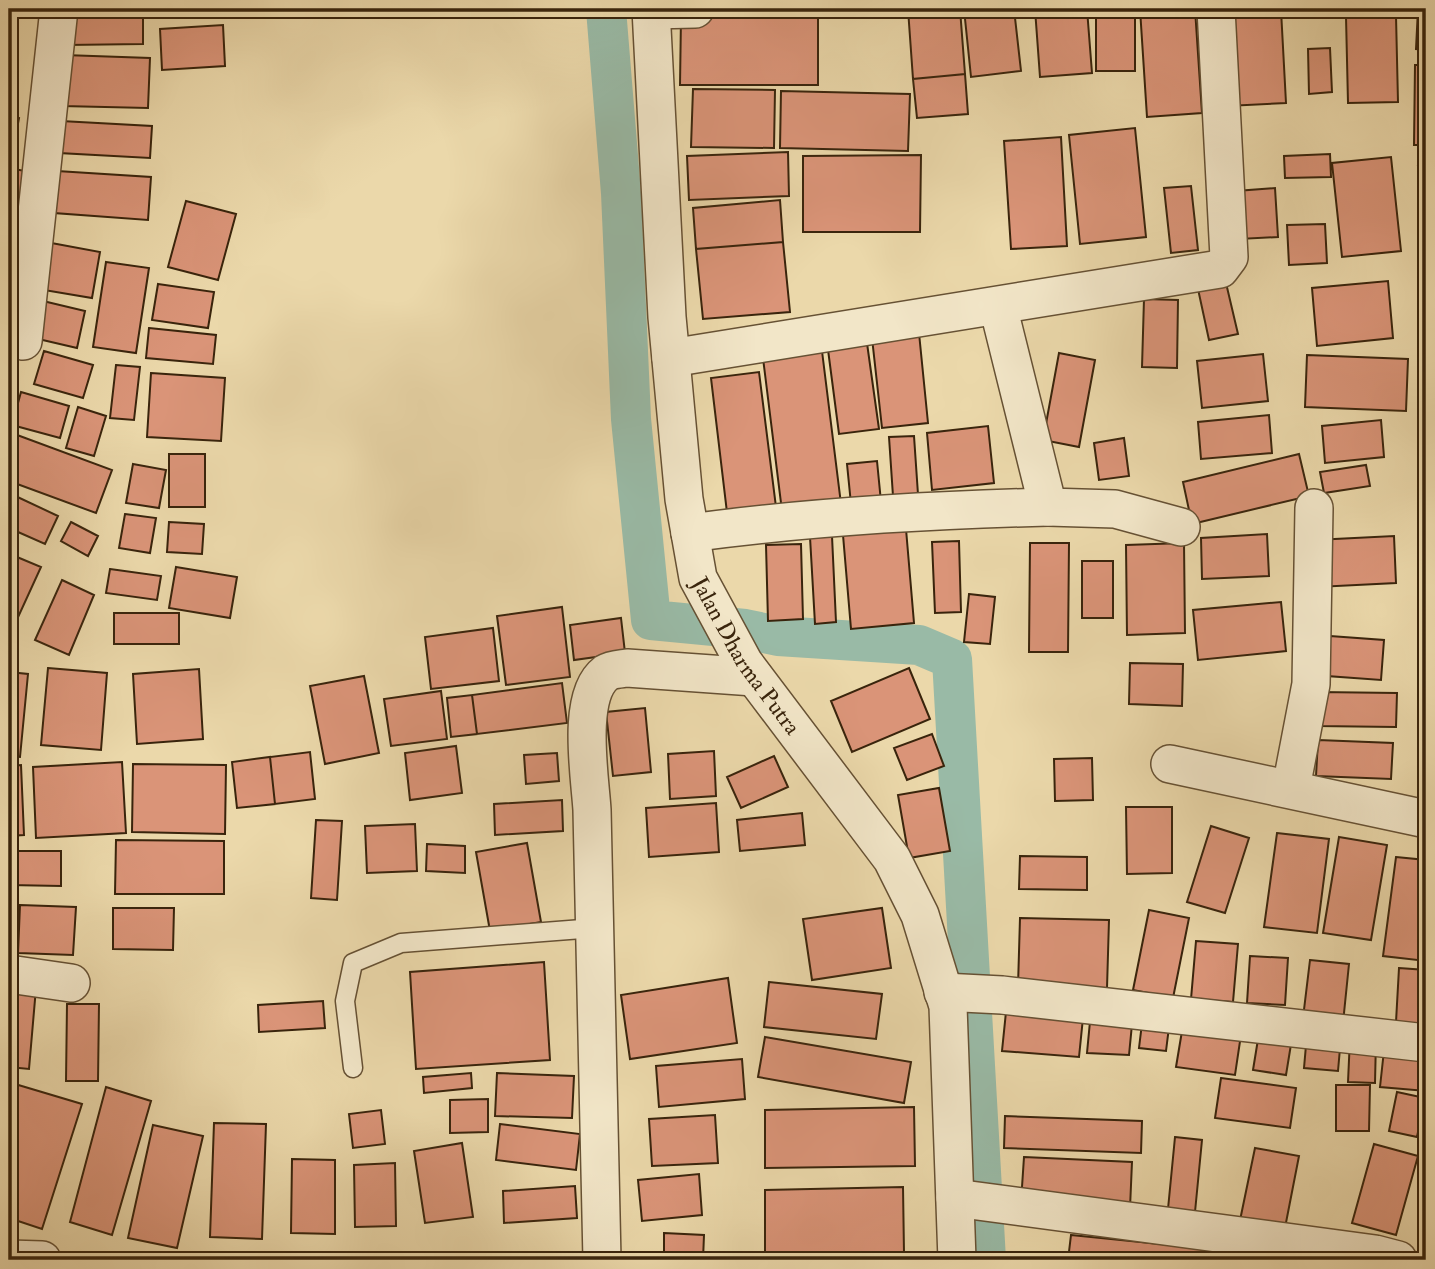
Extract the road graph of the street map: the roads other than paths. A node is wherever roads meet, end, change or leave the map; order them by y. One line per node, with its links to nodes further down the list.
1 (59, 9): 6 (street)
2 (651, 9): 3 (street); 7 (street, Jalan Dharma Putra)
3 (695, 9)
4 (1216, 9): 5 (street)
5 (998, 306): 7 (street); 8 (street)
6 (23, 341)
7 (671, 358): 11 (street, Jalan Dharma Putra)
8 (1048, 507): 10 (street); 11 (street)
9 (1314, 509): 14 (street)
10 (1181, 527)
11 (690, 533): 12 (street, Jalan Dharma Putra)
12 (749, 670): 16 (street); 19 (street, Jalan Dharma Putra)
13 (1170, 764): 14 (street)
14 (1291, 788): 15 (street)
15 (1426, 819)
16 (595, 928): 21 (lane); 25 (street)
17 (9, 974): 18 (street)
18 (71, 983)
19 (952, 993): 20 (street); 22 (street, Jalan Dharma Putra)
20 (1426, 1043)
21 (354, 1068)
22 (955, 1198): 26 (street, Jalan Dharma Putra); 27 (street)
23 (9, 1259): 24 (street)
24 (42, 1260)
25 (602, 1260)
26 (957, 1260)
27 (1398, 1260)

